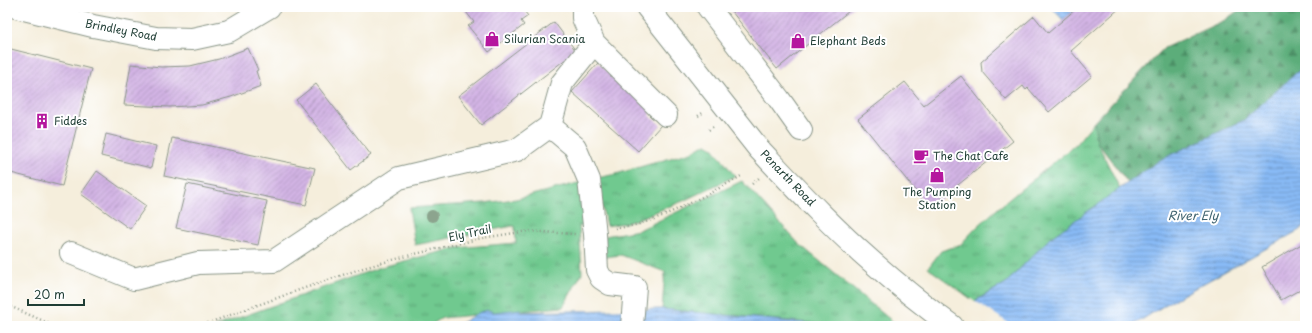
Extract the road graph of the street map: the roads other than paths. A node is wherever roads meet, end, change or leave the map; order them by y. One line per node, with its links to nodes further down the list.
1 (16, 7): 2 (main road, Brindley Road)
2 (269, 7)
3 (583, 7): 6 (main road)
4 (647, 7): 12 (main road, Penarth Road)
5 (708, 7): 9 (main road)
6 (594, 43): 7 (main road); 8 (main road)
7 (666, 116)
8 (550, 126): 10 (main road); 11 (main road)
9 (801, 130)
10 (71, 252)
11 (632, 326)
12 (952, 326)

